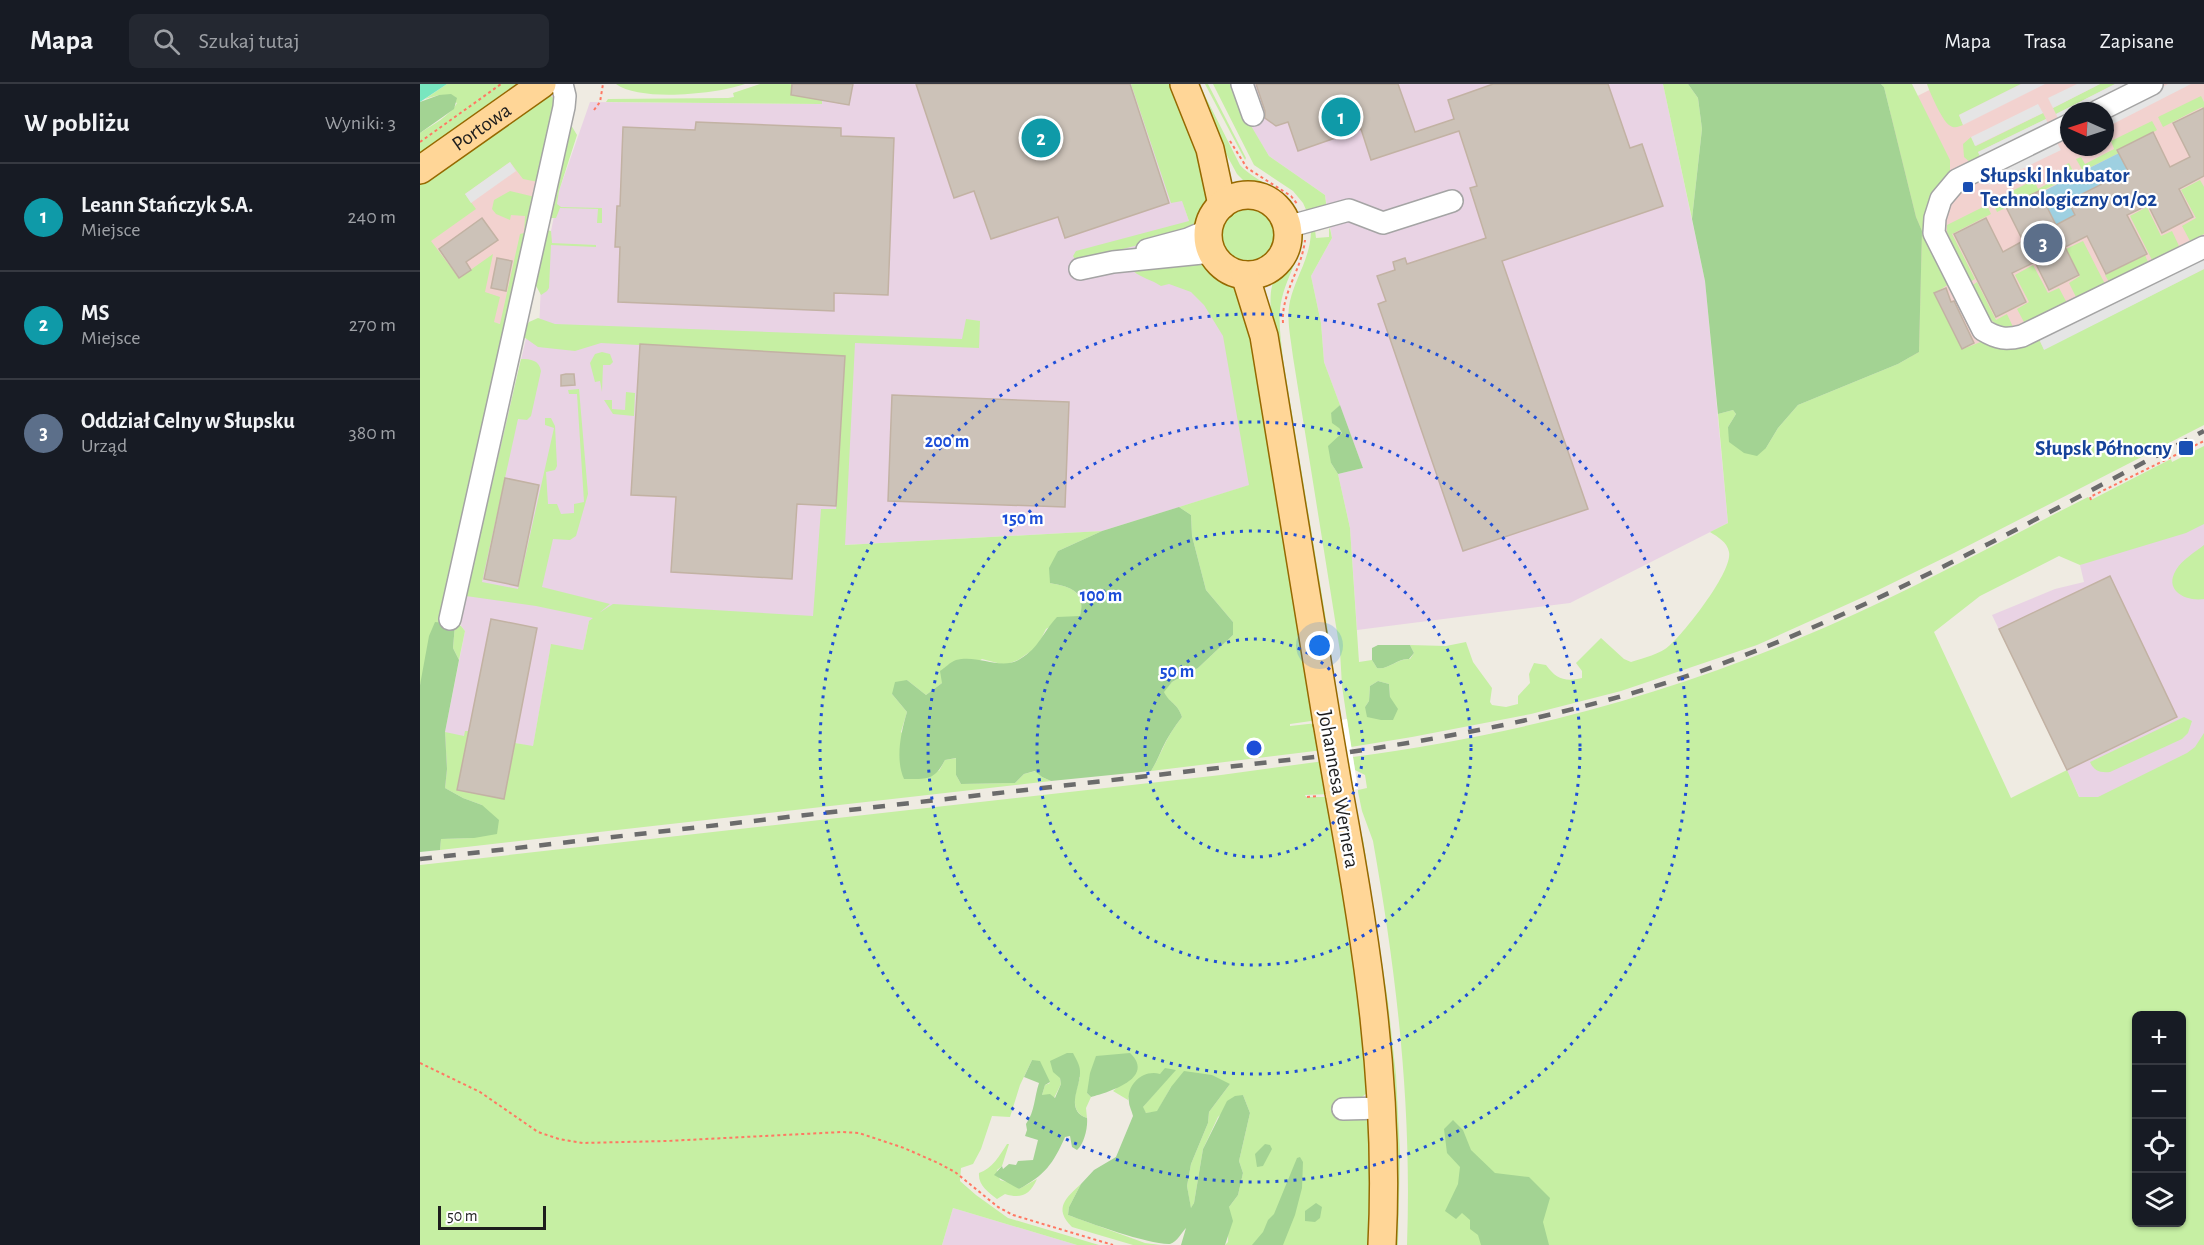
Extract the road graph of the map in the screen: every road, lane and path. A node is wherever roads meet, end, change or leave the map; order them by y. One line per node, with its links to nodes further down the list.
1 (501, 84): 12 (path)
2 (542, 84): 14 (main road, Portowa)
3 (562, 84): 24 (street)
4 (603, 84): 9 (path)
5 (1184, 84): 13 (main road)
6 (1242, 84): 10 (street)
7 (2152, 84): 8 (street)
8 (2114, 103)
9 (594, 110)
10 (1253, 115)
11 (2060, 129): 19 (street)
12 (420, 142)
13 (1220, 144): 15 (main road); 17 (path)
14 (420, 170)
15 (1232, 200): 17 (main road); 18 (main road)
16 (1452, 201): 17 (street)
17 (1294, 220): 21 (main road)
18 (1210, 241): 20 (street); 21 (main road)
19 (2204, 247)
20 (1080, 269)
21 (1255, 273): 26 (main road, Johannesa Wernera, bridge)
22 (2204, 441): 23 (path)
23 (2091, 500)
24 (450, 619)
25 (420, 1063): 28 (path)
26 (1383, 1107): 27 (street); 29 (main road, Johannesa Wernera)
27 (1343, 1109)
28 (1113, 1245)
29 (1382, 1245)

